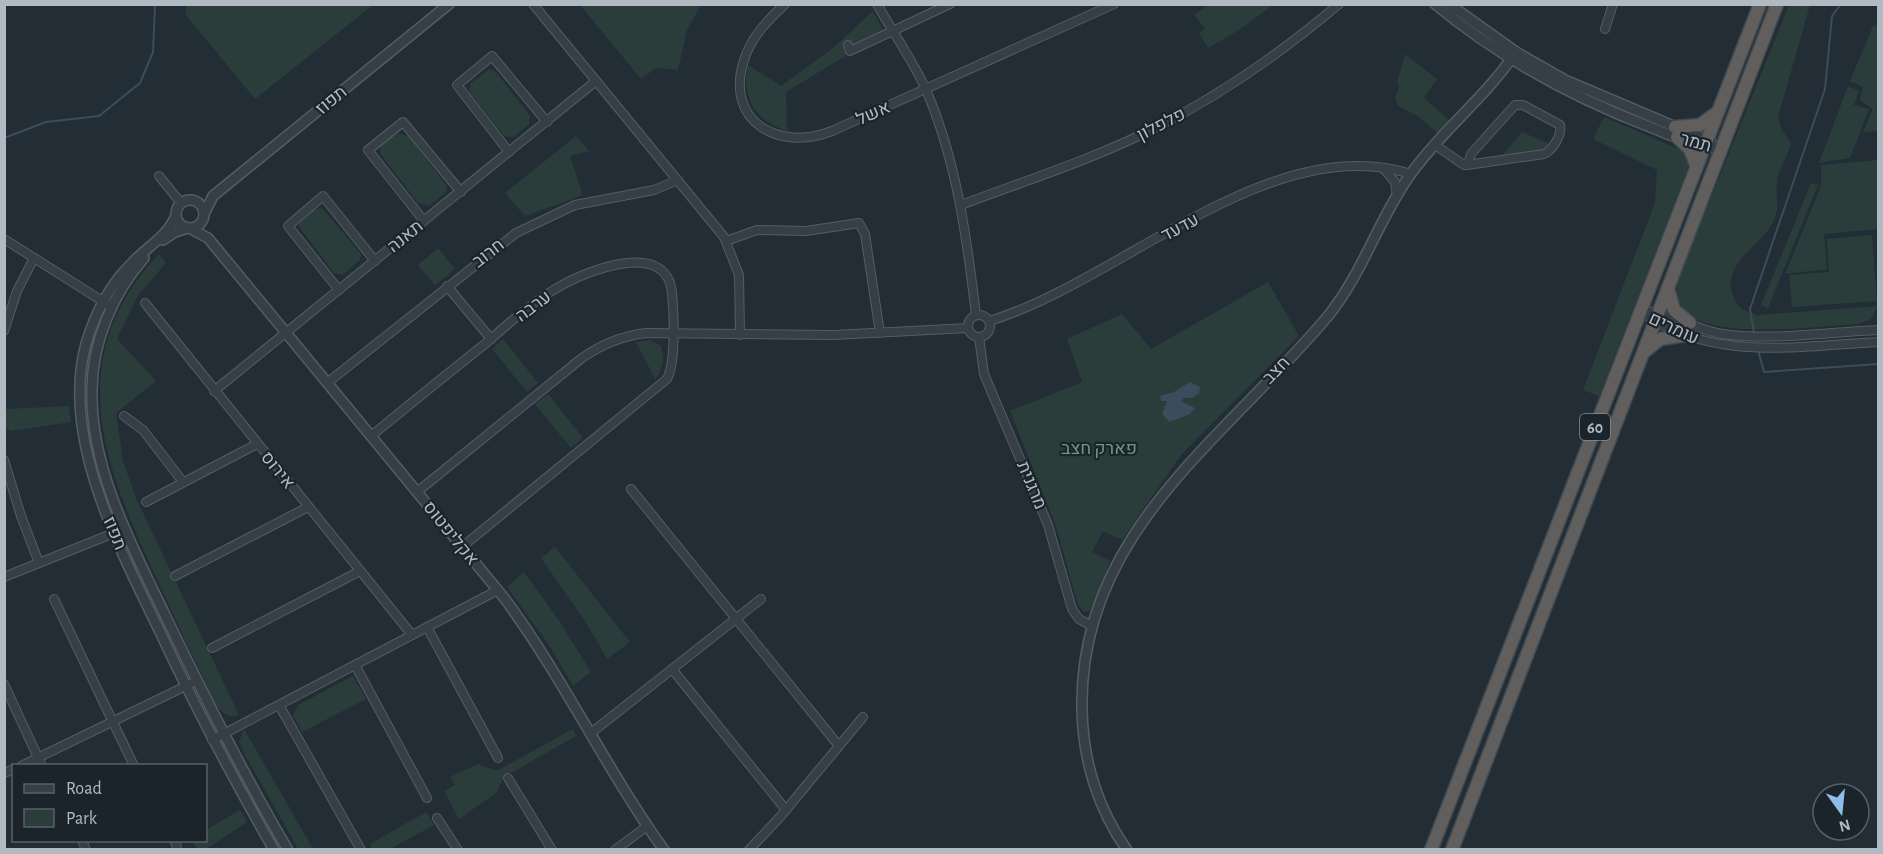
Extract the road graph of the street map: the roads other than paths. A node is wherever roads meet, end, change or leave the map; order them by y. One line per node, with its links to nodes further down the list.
1 (449, 4): 33 (street, תפוז)
2 (533, 4): 17 (street)
3 (784, 4): 18 (street, אשל)
4 (877, 4): 14 (street)
5 (950, 4): 14 (street)
6 (1114, 4): 18 (street, אשל)
7 (1339, 4): 37 (street, פלפלון)
8 (1435, 4): 16 (street, תמר)
9 (1449, 4): 16 (street, תמר)
10 (1613, 4): 13 (street)
11 (1760, 4): 19 (highway, 60)
12 (1777, 4): 24 (highway, 60)
13 (1605, 29)
14 (892, 31): 15 (street); 18 (street)
15 (848, 45)
16 (1514, 56): 21 (street, תמר); 23 (street, חצב)
17 (596, 81): 20 (street, תאנה); 31 (street)
18 (926, 90): 37 (street)
19 (1718, 110): 21 (highway); 22 (highway, 60)
20 (546, 122): 25 (street, תאנה); 25 (street)
21 (1676, 132): 22 (street, תמר); 27 (highway)
22 (1705, 143): 24 (street, תמר); 27 (highway, 60)
23 (1435, 145): 26 (street); 29 (street, חצב)
24 (1720, 148): 48 (highway, 60)
25 (509, 152): 32 (street, תאנה)
26 (1468, 165): 26 (street)
27 (1696, 165): 53 (highway, 60)
28 (1382, 167): 29 (street, עדעד); 34 (street); 56 (street, עדעד)
29 (1411, 174): 34 (street, חצב)
30 (159, 176): 36 (street)
31 (678, 180): 44 (street); 47 (street, חרוב)
32 (460, 192): 40 (street, תאנה); 40 (street)
33 (213, 196): 35 (street, תפוז); 39 (street, תפוז)
34 (1397, 196): 91 (street, חצב)
35 (194, 201): 36 (street); 39 (street)
36 (181, 203): 38 (street)
37 (961, 205): 54 (street)
38 (176, 215): 41 (street); 50 (street, תפוז)
39 (204, 215): 41 (street); 42 (street, אקליפטוס)
40 (424, 221): 46 (street, תאנה)
41 (189, 228): 42 (street, אקליפטוס); 52 (street, תפוז)
42 (208, 237): 61 (street, אקליפטוס)
43 (4, 239): 45 (street)
44 (726, 241): 62 (street); 64 (street)
45 (34, 258): 50 (street); 60 (street)
46 (375, 261): 49 (street, תאנה); 49 (street)
47 (447, 286): 66 (street); 69 (street, חרוב)
48 (1668, 288): 55 (highway, 60); 58 (highway)
49 (339, 290): 61 (street, תאנה)
50 (103, 301): 52 (street); 81 (street, תפוז)
51 (145, 303): 70 (street, אירוס)
52 (112, 307): 80 (street, תפוז)
53 (1640, 311): 55 (street, עומרים); 126 (highway, 60)
54 (976, 315): 56 (street); 57 (street)
55 (1657, 316): 58 (street, עומרים); 58 (street, עומרים); 68 (highway, 60)
56 (989, 321): 65 (street)
57 (968, 328): 62 (street); 65 (street)
58 (1688, 329): 59 (street, עומרים); 67 (street, עומרים); 68 (highway)
59 (1878, 330)
60 (4, 331)
61 (286, 333): 69 (street, אקליפטוס); 70 (street, תאנה)
62 (880, 333): 64 (street)
63 (672, 334): 64 (street); 66 (street, ערבה); 77 (street); 82 (street)
64 (740, 335)
65 (980, 338): 91 (street, מרגנית)
66 (491, 339): 72 (street, ערבה)
67 (1878, 342)
68 (1643, 353): 127 (highway, 60)
69 (327, 383): 72 (street, אקליפטוס)
70 (214, 391): 73 (street, אירוס)
71 (124, 416): 75 (street)
72 (371, 436): 77 (street, אקליפטוס)
73 (256, 444): 75 (street); 79 (street, אירוס)
74 (4, 460): 83 (street)
75 (183, 482): 78 (street)
76 (631, 489): 90 (street)
77 (417, 492): 82 (street, אקליפטוס)
78 (146, 502)
79 (308, 507): 84 (street, אירוס); 85 (street)
80 (126, 528): 81 (street); 97 (street, תפוז)
81 (115, 532): 83 (street); 99 (street, תפוז)
82 (462, 546): 87 (street, אקליפטוס)
83 (39, 563): 86 (street)
84 (360, 571): 93 (street, אירוס); 94 (street)
85 (175, 576)
86 (4, 577)
87 (498, 590): 92 (street); 103 (street, אקליפטוס)
88 (54, 599): 102 (street)
89 (761, 599): 90 (street)
90 (736, 619): 96 (street); 106 (street)
91 (1092, 626): 125 (street, חצב)
92 (427, 627): 93 (street); 108 (street)
93 (412, 635): 95 (street)
94 (212, 648)
95 (355, 664): 100 (street); 113 (street)
96 (672, 669): 103 (street); 114 (street)
97 (196, 681): 99 (street); 104 (street, תפוז)
98 (4, 684): 107 (street)
99 (185, 686): 102 (street); 105 (street, תפוז)
100 (279, 705): 104 (street); 119 (street)
101 (862, 717): 106 (street)
102 (111, 722): 107 (street); 111 (street)
103 (591, 733): 116 (street, אקליפטוס)
104 (223, 734): 105 (street); 118 (street, תפוז)
105 (212, 740): 117 (street, תפוז)
106 (840, 746): 114 (street)
107 (38, 757): 109 (street); 110 (street)
108 (498, 758)
109 (23, 764)
110 (42, 764)
111 (133, 764)
112 (508, 778): 121 (street)
113 (427, 798)
114 (786, 810): 124 (street)
115 (437, 818): 120 (street)
116 (646, 826): 122 (street); 123 (street, אקליפטוס)
117 (274, 849)
118 (288, 849)
119 (361, 849)
120 (458, 849)
121 (552, 849)
122 (615, 849)
123 (664, 849)
124 (749, 849)
125 (1127, 849)
126 (1431, 849)
127 (1452, 849)

